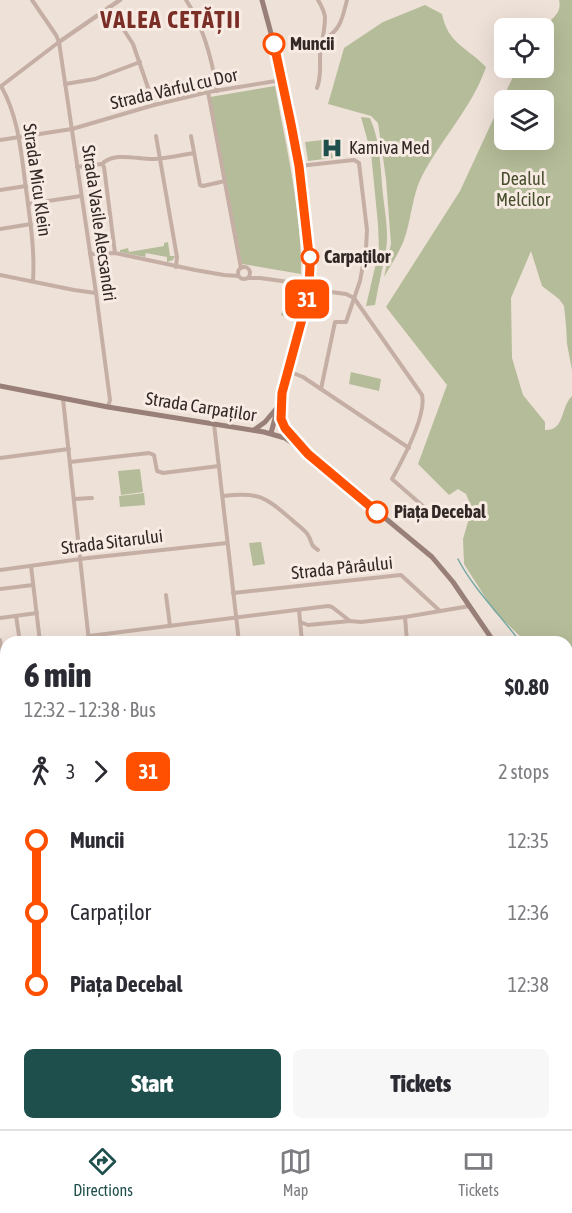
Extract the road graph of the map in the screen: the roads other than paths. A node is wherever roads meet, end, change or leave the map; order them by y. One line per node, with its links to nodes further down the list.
1 (32, 0): 9 (street)
2 (120, 0): 7 (street)
3 (186, 0): 15 (street)
4 (262, 0): 11 (main road)
5 (318, 0): 8 (street)
6 (347, 0): 8 (street)
7 (109, 7): 9 (street); 10 (street)
8 (323, 40): 14 (street)
9 (59, 42): 12 (street, Strada Vasile Alecsandri); 13 (street)
10 (140, 62): 12 (street); 17 (street)
11 (282, 80): 15 (street, Strada Vârful cu Dor); 26 (main road)
12 (65, 84): 18 (street, Strada Vasile Alecsandri)
13 (0, 86): 19 (street, Strada Micu Klein)
14 (317, 88)
15 (217, 91): 16 (street, Strada Vârful cu Dor)
16 (208, 92): 17 (street, Strada Vârful cu Dor); 28 (street)
17 (154, 105): 18 (street, Strada Vârful cu Dor)
18 (72, 129): 19 (street, Strada Vârful cu Dor); 27 (street, Strada Vasile Alecsandri)
19 (19, 136): 22 (street, Strada Vârful cu Dor); 29 (street, Strada Micu Klein)
20 (156, 136): 24 (street)
21 (191, 136): 23 (street)
22 (0, 140)
23 (194, 153): 24 (street); 28 (street)
24 (160, 158): 25 (street); 37 (street)
25 (102, 164): 27 (street); 35 (street)
26 (299, 166): 45 (main road); 47 (street)
27 (77, 167): 31 (street, Strada Vasile Alecsandri)
28 (225, 181): 38 (street)
29 (26, 186): 30 (street); 32 (street, Strada Micu Klein)
30 (0, 190)
31 (81, 196): 32 (street); 36 (street, Strada Vasile Alecsandri)
32 (28, 204): 33 (street, Strada Micu Klein)
33 (31, 224): 34 (street); 44 (street, Strada Micu Klein)
34 (0, 229)
35 (115, 253): 36 (street); 37 (street)
36 (90, 255): 46 (street, Strada Vasile Alecsandri)
37 (176, 267): 41 (street)
38 (242, 268): 39 (street); 41 (street)
39 (250, 271): 42 (street); 43 (street)
40 (0, 275): 44 (street)
41 (238, 276): 42 (street)
42 (248, 278): 43 (street)
43 (260, 278): 45 (street)
44 (33, 281): 46 (street)
45 (309, 288): 47 (street); 48 (main road)
46 (96, 293): 53 (street, Strada Vasile Alecsandri)
47 (354, 298): 50 (street); 58 (street)
48 (288, 370): 50 (street); 51 (main road)
49 (0, 386): 52 (main road, Strada Carpaților)
50 (321, 389): 58 (street)
51 (282, 393): 54 (main road); 60 (main road)
52 (63, 399): 53 (main road, Strada Carpaților); 59 (street)
53 (108, 407): 55 (main road, Strada Carpaților)
54 (278, 408): 56 (main road); 57 (main road)
55 (214, 424): 56 (main road, Strada Carpaților); 63 (street)
56 (254, 430): 57 (main road, Strada Carpaților)
57 (271, 433): 60 (main road, Strada Carpaților)
58 (409, 448): 67 (street)
59 (69, 449): 61 (street); 62 (street)
60 (308, 454): 77 (main road, Strada Carpaților)
61 (0, 458)
62 (70, 462): 63 (street); 66 (street)
63 (219, 466): 64 (street)
64 (223, 496): 68 (street); 69 (street, Strada Pârâului)
65 (92, 498): 66 (street)
66 (74, 499): 70 (street)
67 (424, 507)
68 (227, 543): 70 (street, Strada Sitarului); 75 (street)
69 (318, 550)
70 (80, 559): 71 (street, Strada Sitarului); 90 (street)
71 (31, 566): 72 (street, Strada Sitarului); 73 (street)
72 (0, 570)
73 (33, 585): 74 (street); 80 (street)
74 (0, 589)
75 (233, 593): 79 (street, Strada Pârâului); 84 (street)
76 (166, 595): 87 (street)
77 (470, 606): 79 (street); 94 (main road, Strada Carpaților)
78 (299, 610): 84 (street); 85 (street); 86 (street)
79 (440, 611): 82 (street)
80 (37, 613): 81 (street); 89 (street)
81 (16, 616): 83 (street); 88 (street)
82 (405, 617): 85 (street); 93 (street)
83 (0, 618)
84 (236, 618): 87 (street); 91 (street)
85 (350, 621): 86 (street)
86 (300, 622): 92 (street)
87 (170, 626): 90 (street)
88 (19, 636)
89 (39, 636)
90 (88, 636)
91 (238, 636)
92 (301, 636)
93 (407, 636)
94 (490, 636)

